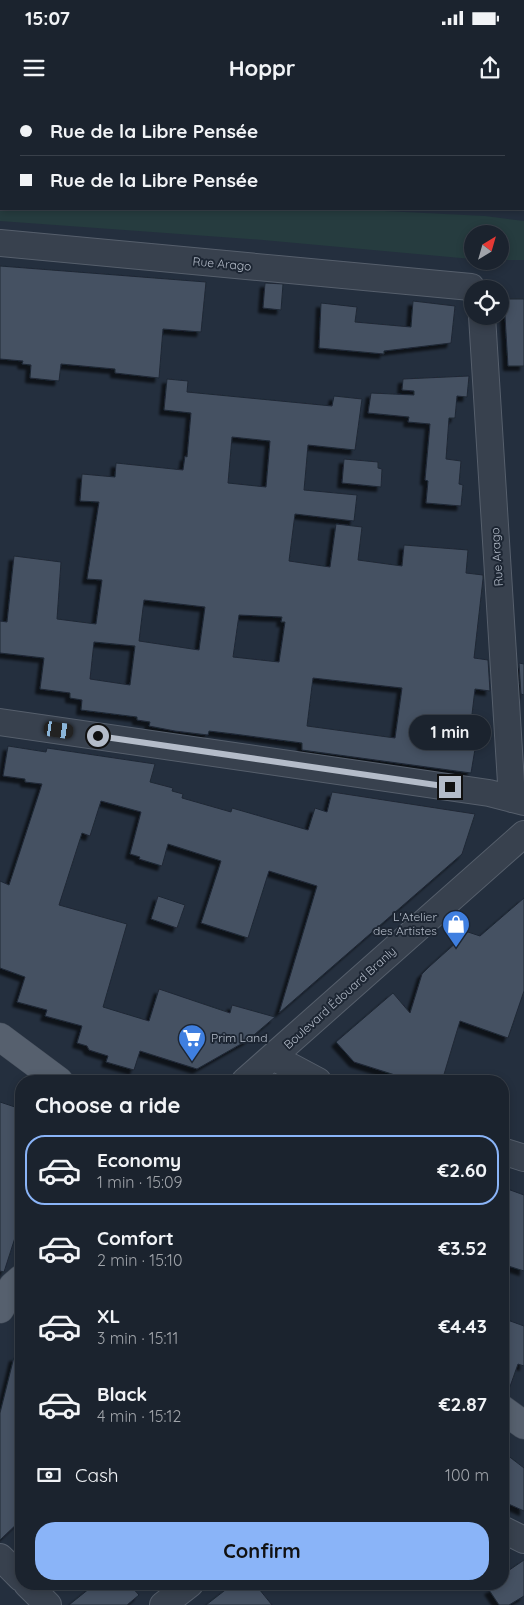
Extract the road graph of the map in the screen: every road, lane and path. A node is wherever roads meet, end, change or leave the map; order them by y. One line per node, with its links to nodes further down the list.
1 (0, 243): 2 (street, Rue Arago)
2 (464, 286)
3 (483, 325): 5 (street, Rue Arago)
4 (0, 722): 5 (street)
5 (518, 800)
6 (524, 834): 8 (street, Boulevard Édouard Branly)
7 (0, 1037): 9 (main road)
8 (273, 1058): 10 (street, Boulevard Édouard Branly); 11 (street)
9 (50, 1075)
10 (252, 1075)
11 (306, 1075)
12 (509, 1153): 13 (street)
13 (524, 1158)
14 (509, 1414): 15 (main road)
15 (524, 1425)
16 (509, 1532): 17 (street)
17 (524, 1540)
18 (0, 1557): 19 (street)
19 (15, 1572)
20 (33, 1590): 22 (street)
21 (182, 1590): 23 (street)
22 (48, 1605)
23 (163, 1605)

